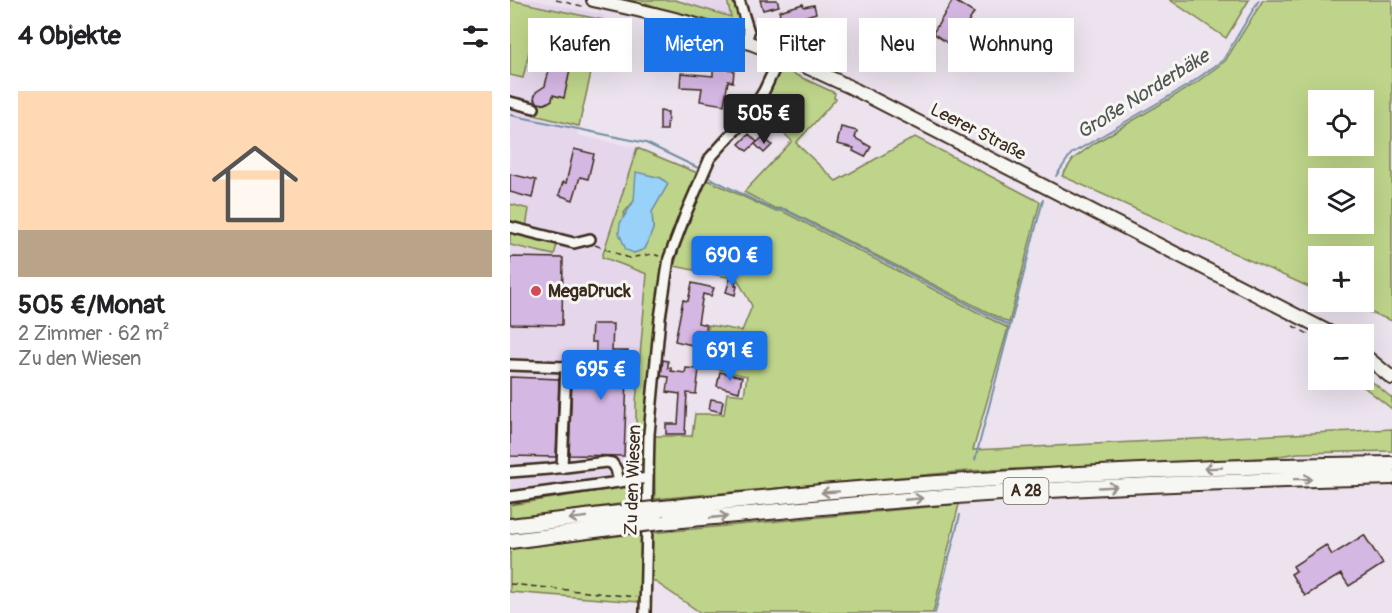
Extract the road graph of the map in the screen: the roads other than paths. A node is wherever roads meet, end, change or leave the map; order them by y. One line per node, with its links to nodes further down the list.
1 (593, 0): 3 (main road, Leerer Straße)
2 (739, 0): 3 (street)
3 (746, 42): 4 (main road, Leerer Straße)
4 (757, 46)
5 (773, 72): 19 (street, Zu den Wiesen)
6 (818, 72): 11 (main road, Leerer Straße)
7 (510, 102): 8 (street)
8 (534, 108)
9 (510, 227): 10 (street)
10 (590, 239)
11 (1313, 324)
12 (1374, 363): 14 (main road)
13 (510, 365): 16 (street)
14 (1392, 378)
15 (1392, 464): 22 (highway, A 28, one-way to 22)
16 (562, 468): 17 (street); 20 (street)
17 (510, 472)
18 (1392, 477): 22 (highway, A 28, one-way to 18)
19 (648, 478): 20 (street); 26 (street, Zu den Wiesen)
20 (619, 482): 21 (street)
21 (510, 497)
22 (662, 515): 23 (highway, A 28, bridge)
23 (635, 518): 24 (highway, A 28, one-way to 24); 25 (highway, A 28)
24 (510, 526)
25 (510, 541)
26 (645, 613)

